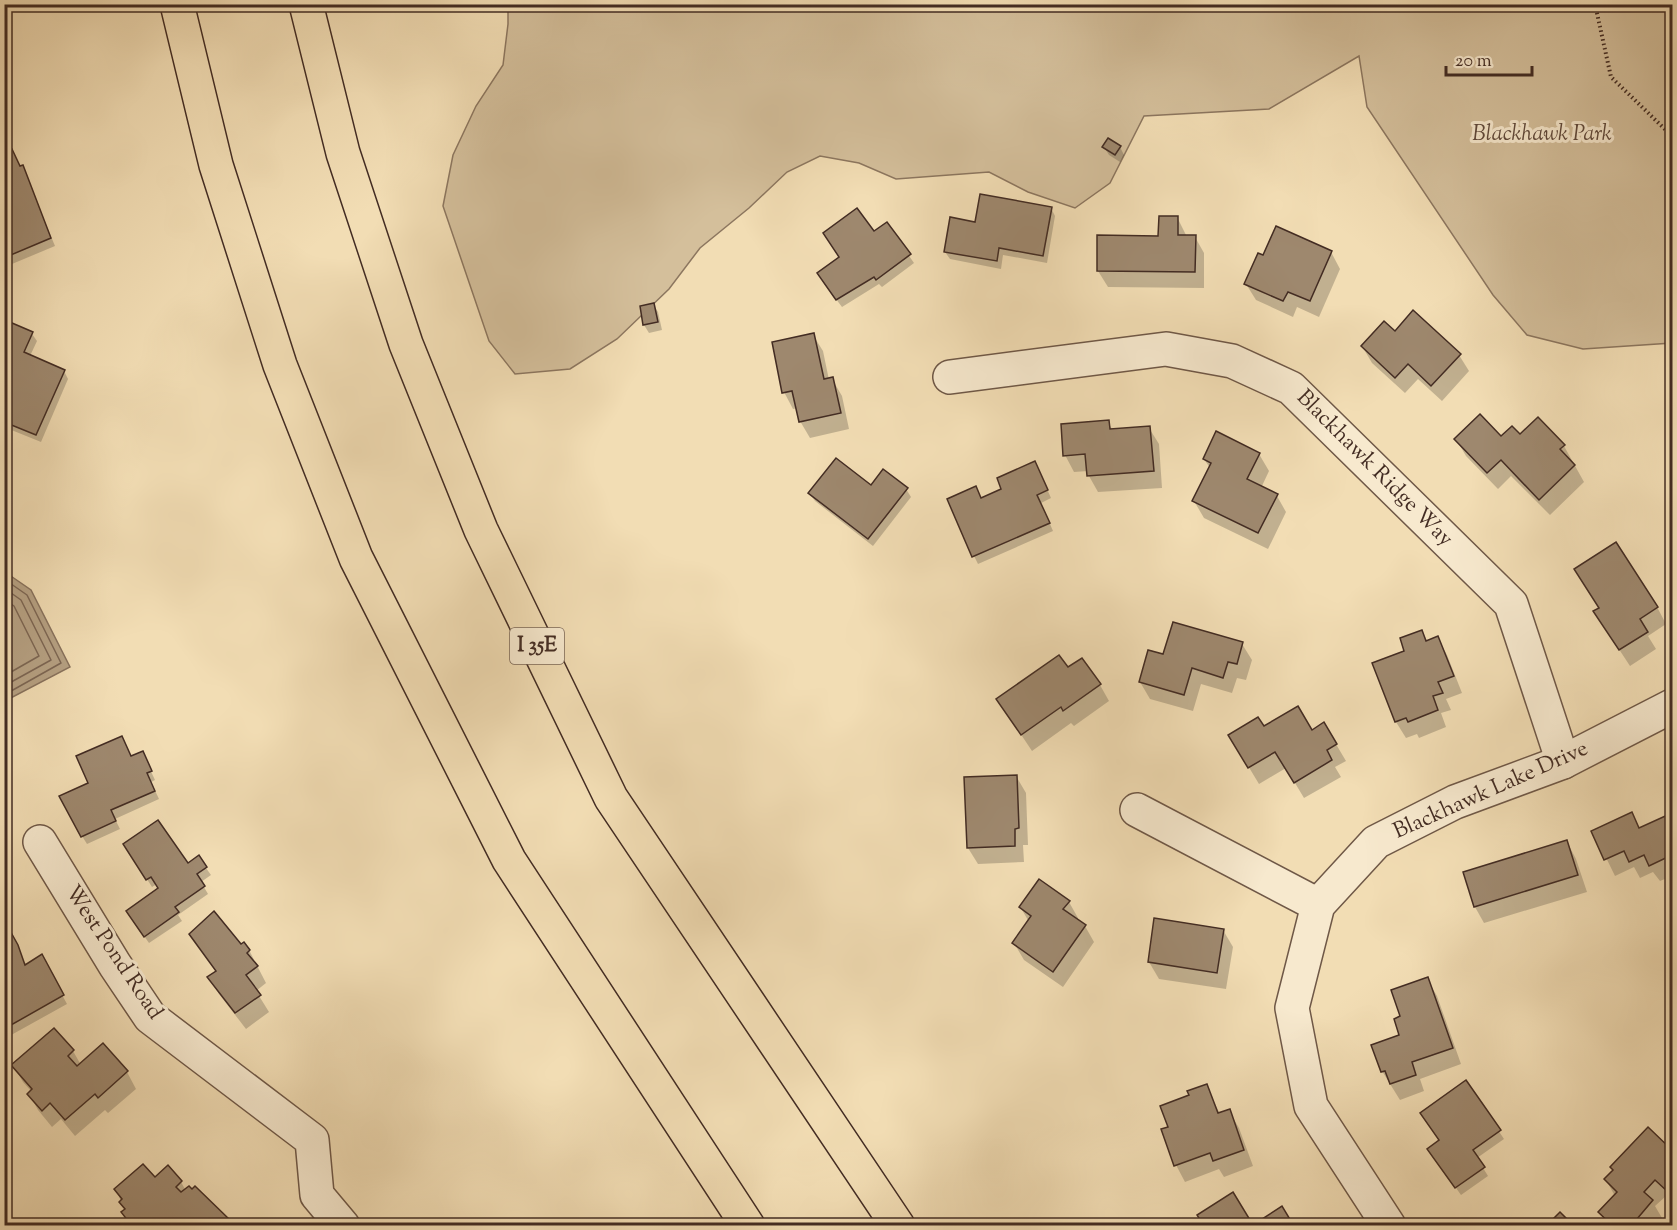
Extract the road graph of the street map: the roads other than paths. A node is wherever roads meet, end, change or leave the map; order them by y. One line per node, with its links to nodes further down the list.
1 (177, 4): 10 (highway)
2 (306, 4): 11 (highway, I 35E)
3 (950, 377): 5 (street, Blackhawk Ridge Way)
4 (1672, 706): 5 (street, Blackhawk Lake Drive)
5 (1563, 762): 8 (street, Blackhawk Lake Drive)
6 (1137, 810): 8 (street)
7 (40, 842): 9 (street, West Pond Road)
8 (1318, 905): 12 (street, Blackhawk Lake Drive)
9 (343, 1226)
10 (748, 1226)
11 (898, 1226)
12 (1389, 1226)

